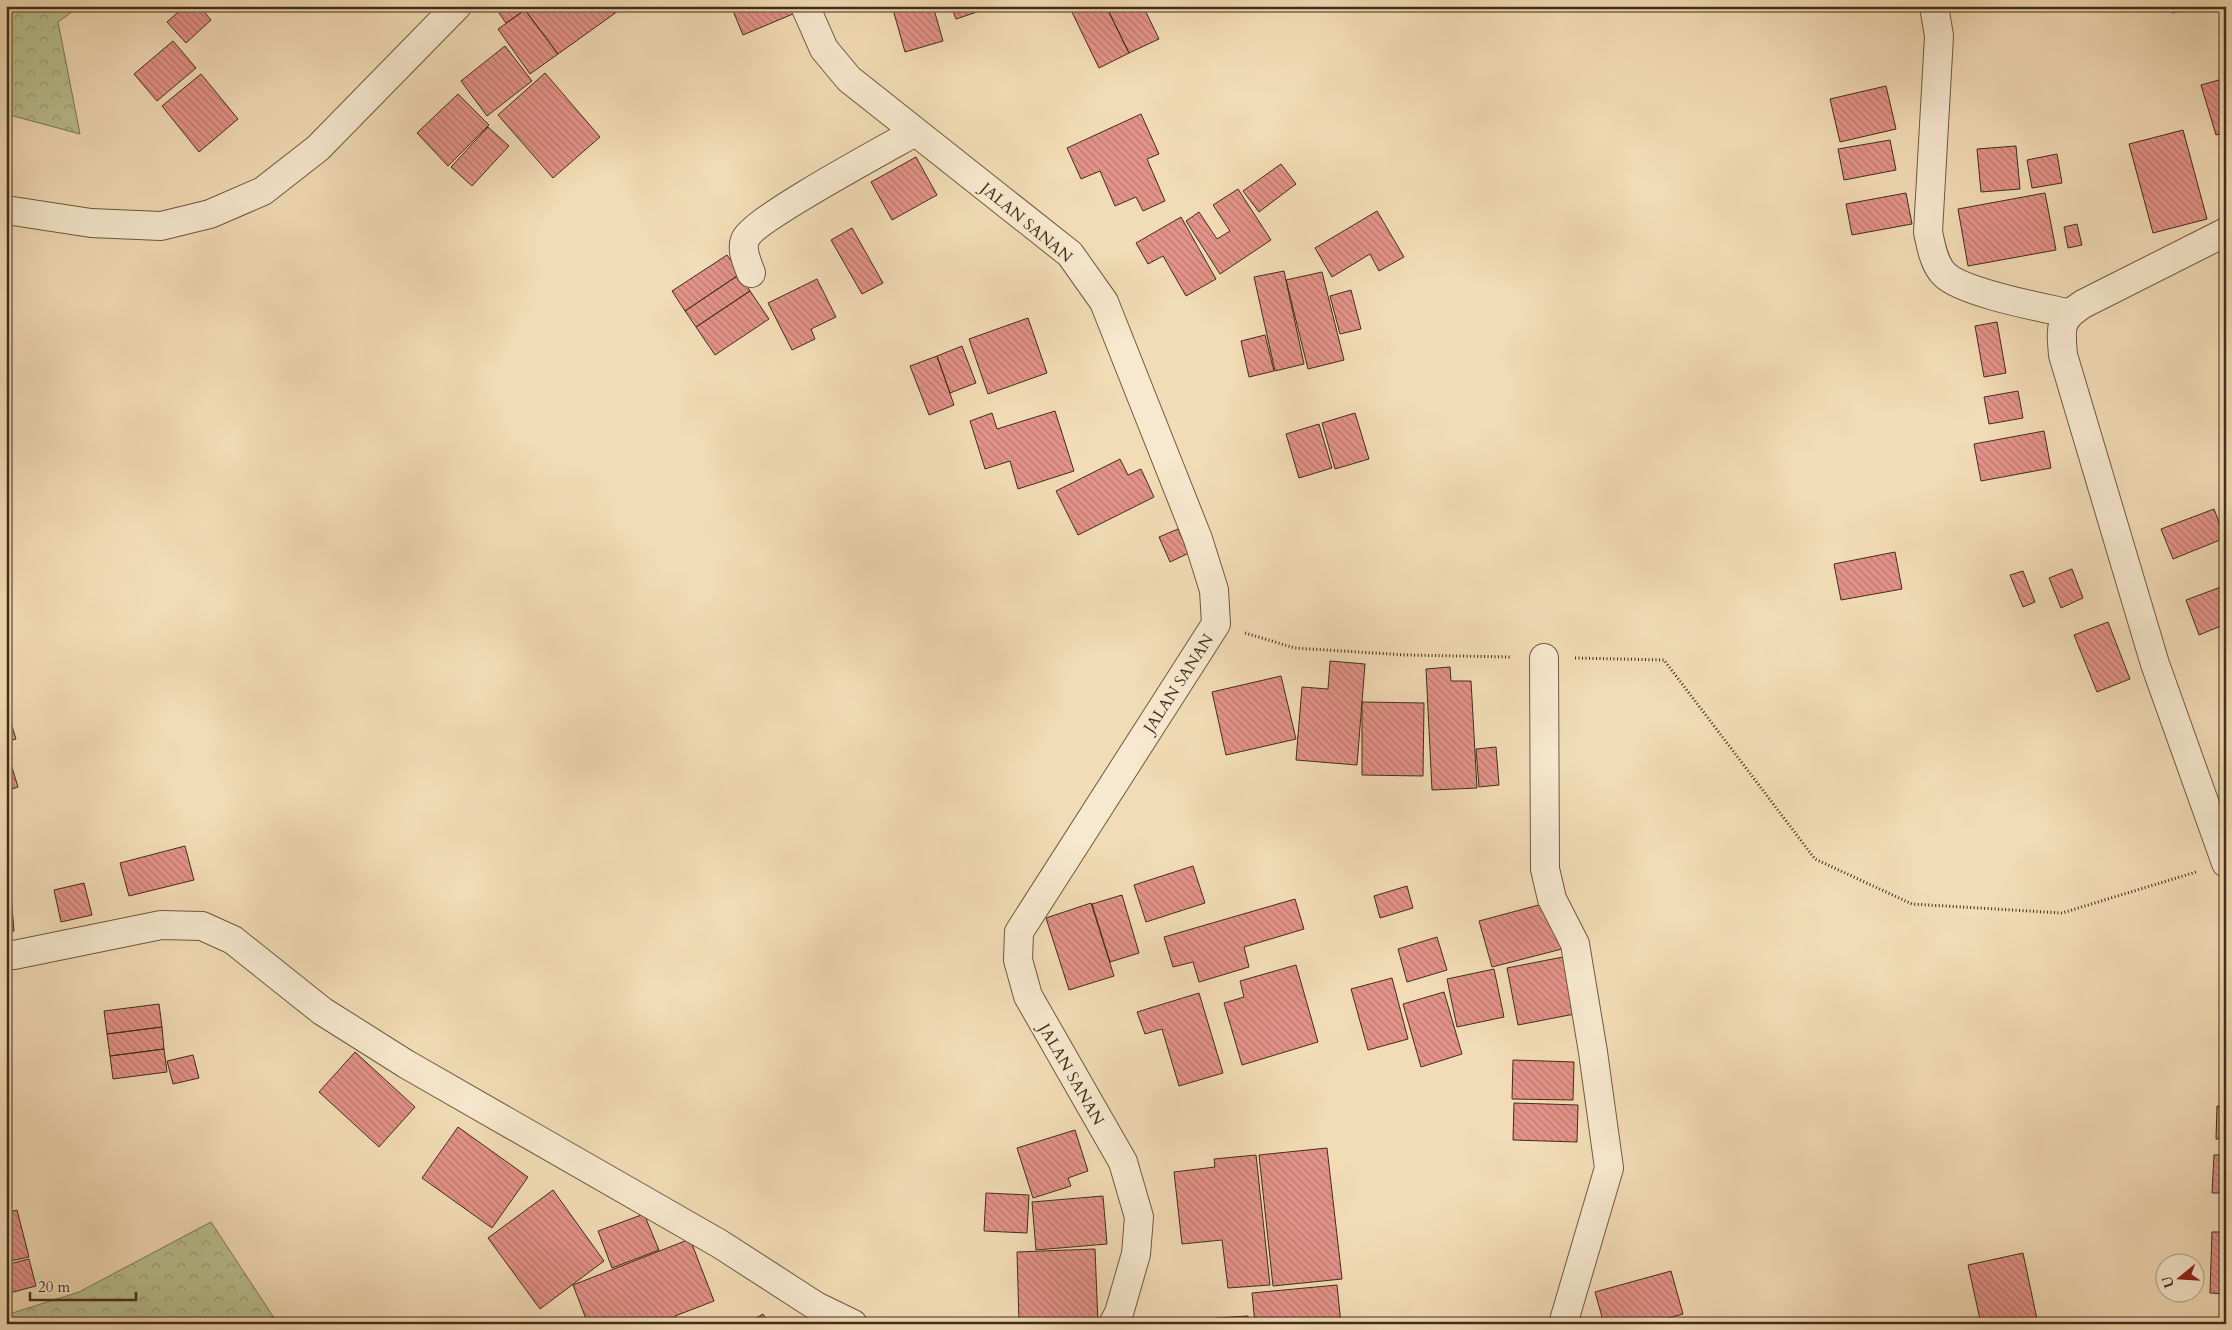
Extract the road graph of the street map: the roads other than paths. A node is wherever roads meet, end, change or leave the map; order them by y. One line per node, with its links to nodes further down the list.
1 (457, 6): 5 (street)
2 (805, 6): 4 (street, JALAN SANAN)
3 (1934, 6): 8 (street)
4 (915, 132): 7 (street); 13 (street, JALAN SANAN)
5 (6, 210)
6 (2226, 232): 8 (street)
7 (751, 273)
8 (2068, 314): 10 (street)
9 (1544, 658): 14 (street)
10 (2226, 863)
11 (6, 955): 12 (street)
12 (852, 1324)
13 (1113, 1324)
14 (1563, 1324)

